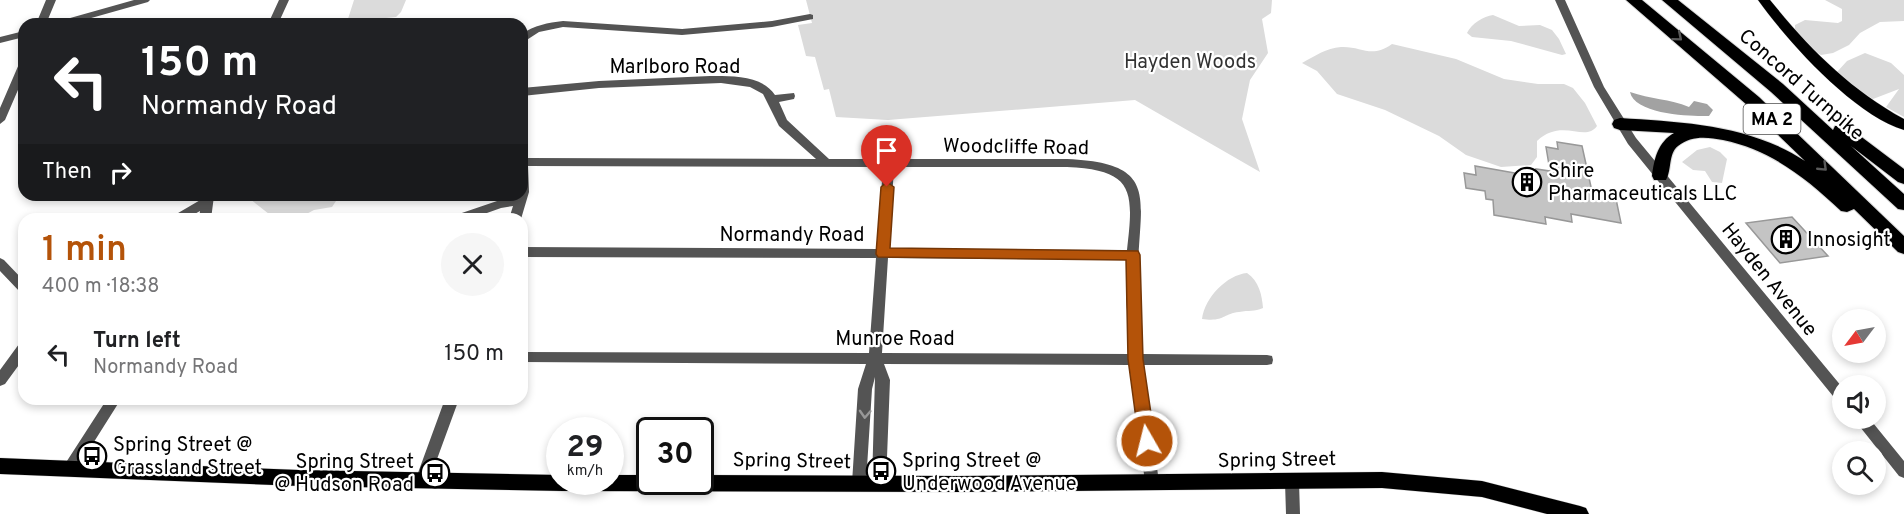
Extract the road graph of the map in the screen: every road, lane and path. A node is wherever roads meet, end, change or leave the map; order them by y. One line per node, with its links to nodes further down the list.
1 (51, 0): 9 (street)
2 (145, 0): 10 (street)
3 (284, 0): 11 (street)
4 (1560, 0): 21 (street, Hayden Avenue)
5 (1633, 0): 35 (highway, MA 2, one-way to 35)
6 (1669, 0): 15 (highway, Concord Turnpike / MA 2)
7 (1764, 0): 22 (main road)
8 (810, 17): 12 (street)
9 (44, 18)
10 (80, 18)
11 (276, 18)
12 (528, 33)
13 (18, 36): 14 (street)
14 (0, 40)
15 (1720, 40): 28 (highway); 31 (highway, Concord Turnpike / MA 2)
16 (18, 78): 20 (street)
17 (528, 91): 19 (street, Marlboro Road)
18 (790, 96): 19 (street)
19 (773, 99): 25 (street)
20 (0, 120)
21 (1620, 124): 23 (highway); 27 (street, Hayden Avenue)
22 (1904, 125)
23 (1707, 132): 27 (highway); 39 (highway)
24 (528, 162): 25 (street, Woodcliffe Road)
25 (827, 163): 26 (street, Woodcliffe Road)
26 (889, 164): 37 (street); 38 (street, Woodcliffe Road)
27 (1660, 176): 48 (street, Hayden Avenue)
28 (1904, 178)
29 (204, 201): 32 (street)
30 (520, 201): 33 (street); 34 (street)
31 (1904, 204)
32 (186, 213)
33 (474, 213)
34 (517, 213)
35 (1904, 247)
36 (528, 252): 37 (street, Normandy Road)
37 (883, 254): 38 (street, Normandy Road); 44 (street)
38 (1133, 255): 45 (street, Woodcliffe Road)
39 (1904, 257)
40 (0, 263): 41 (street)
41 (18, 282)
42 (18, 356): 47 (street)
43 (528, 357): 44 (street, Munroe Road)
44 (875, 357): 45 (street, Munroe Road); 57 (street, one-way to 57); 58 (street)
45 (1136, 359): 46 (street, Munroe Road); 59 (street, Woodcliffe Road)
46 (1267, 360)
47 (0, 380)
48 (1832, 385)
49 (110, 405): 53 (street)
50 (450, 405): 55 (street)
51 (1869, 429): 54 (street)
52 (0, 466): 53 (main road, Spring Street)
53 (70, 468): 55 (main road, Spring Street)
54 (1904, 472)
55 (422, 481): 57 (main road, Spring Street)
56 (1292, 482): 59 (main road, Spring Street); 60 (street); 61 (main road, Spring Street)
57 (859, 483): 58 (main road, Spring Street)
58 (879, 483): 59 (main road, Spring Street)
59 (1152, 483)
60 (1293, 514)
61 (1580, 514)

